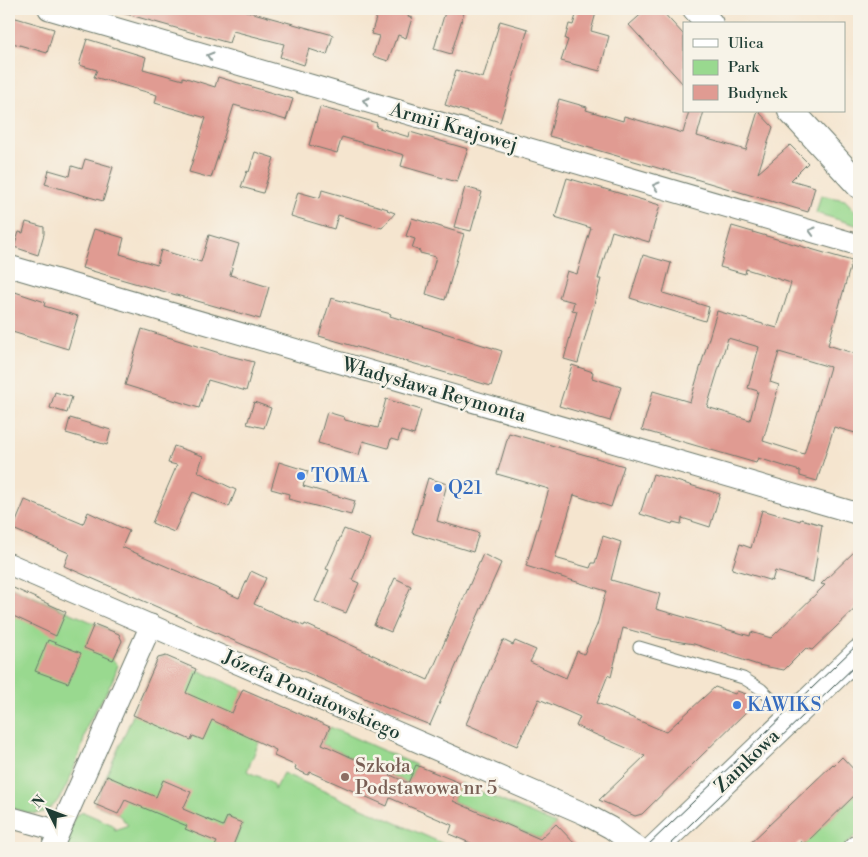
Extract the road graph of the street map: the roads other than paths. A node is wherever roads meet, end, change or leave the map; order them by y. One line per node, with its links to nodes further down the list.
1 (49, 9): 6 (street, Armii Krajowej, one-way to 1)
2 (696, 9): 3 (street)
3 (708, 22)
4 (792, 112): 5 (street)
5 (859, 185)
6 (859, 244)
7 (9, 266): 8 (street, Władysława Reymonta)
8 (859, 514)
9 (9, 564): 10 (street, Józefa Poniatowskiego)
10 (151, 625): 15 (street); 17 (street, Józefa Poniatowskiego)
11 (639, 647): 13 (lane)
12 (859, 653): 13 (street, Zamkowa)
13 (791, 718): 18 (street, Zamkowa)
14 (9, 817): 15 (street)
15 (55, 840)
16 (859, 844): 19 (street)
17 (638, 848)
18 (656, 848)
19 (854, 848)

